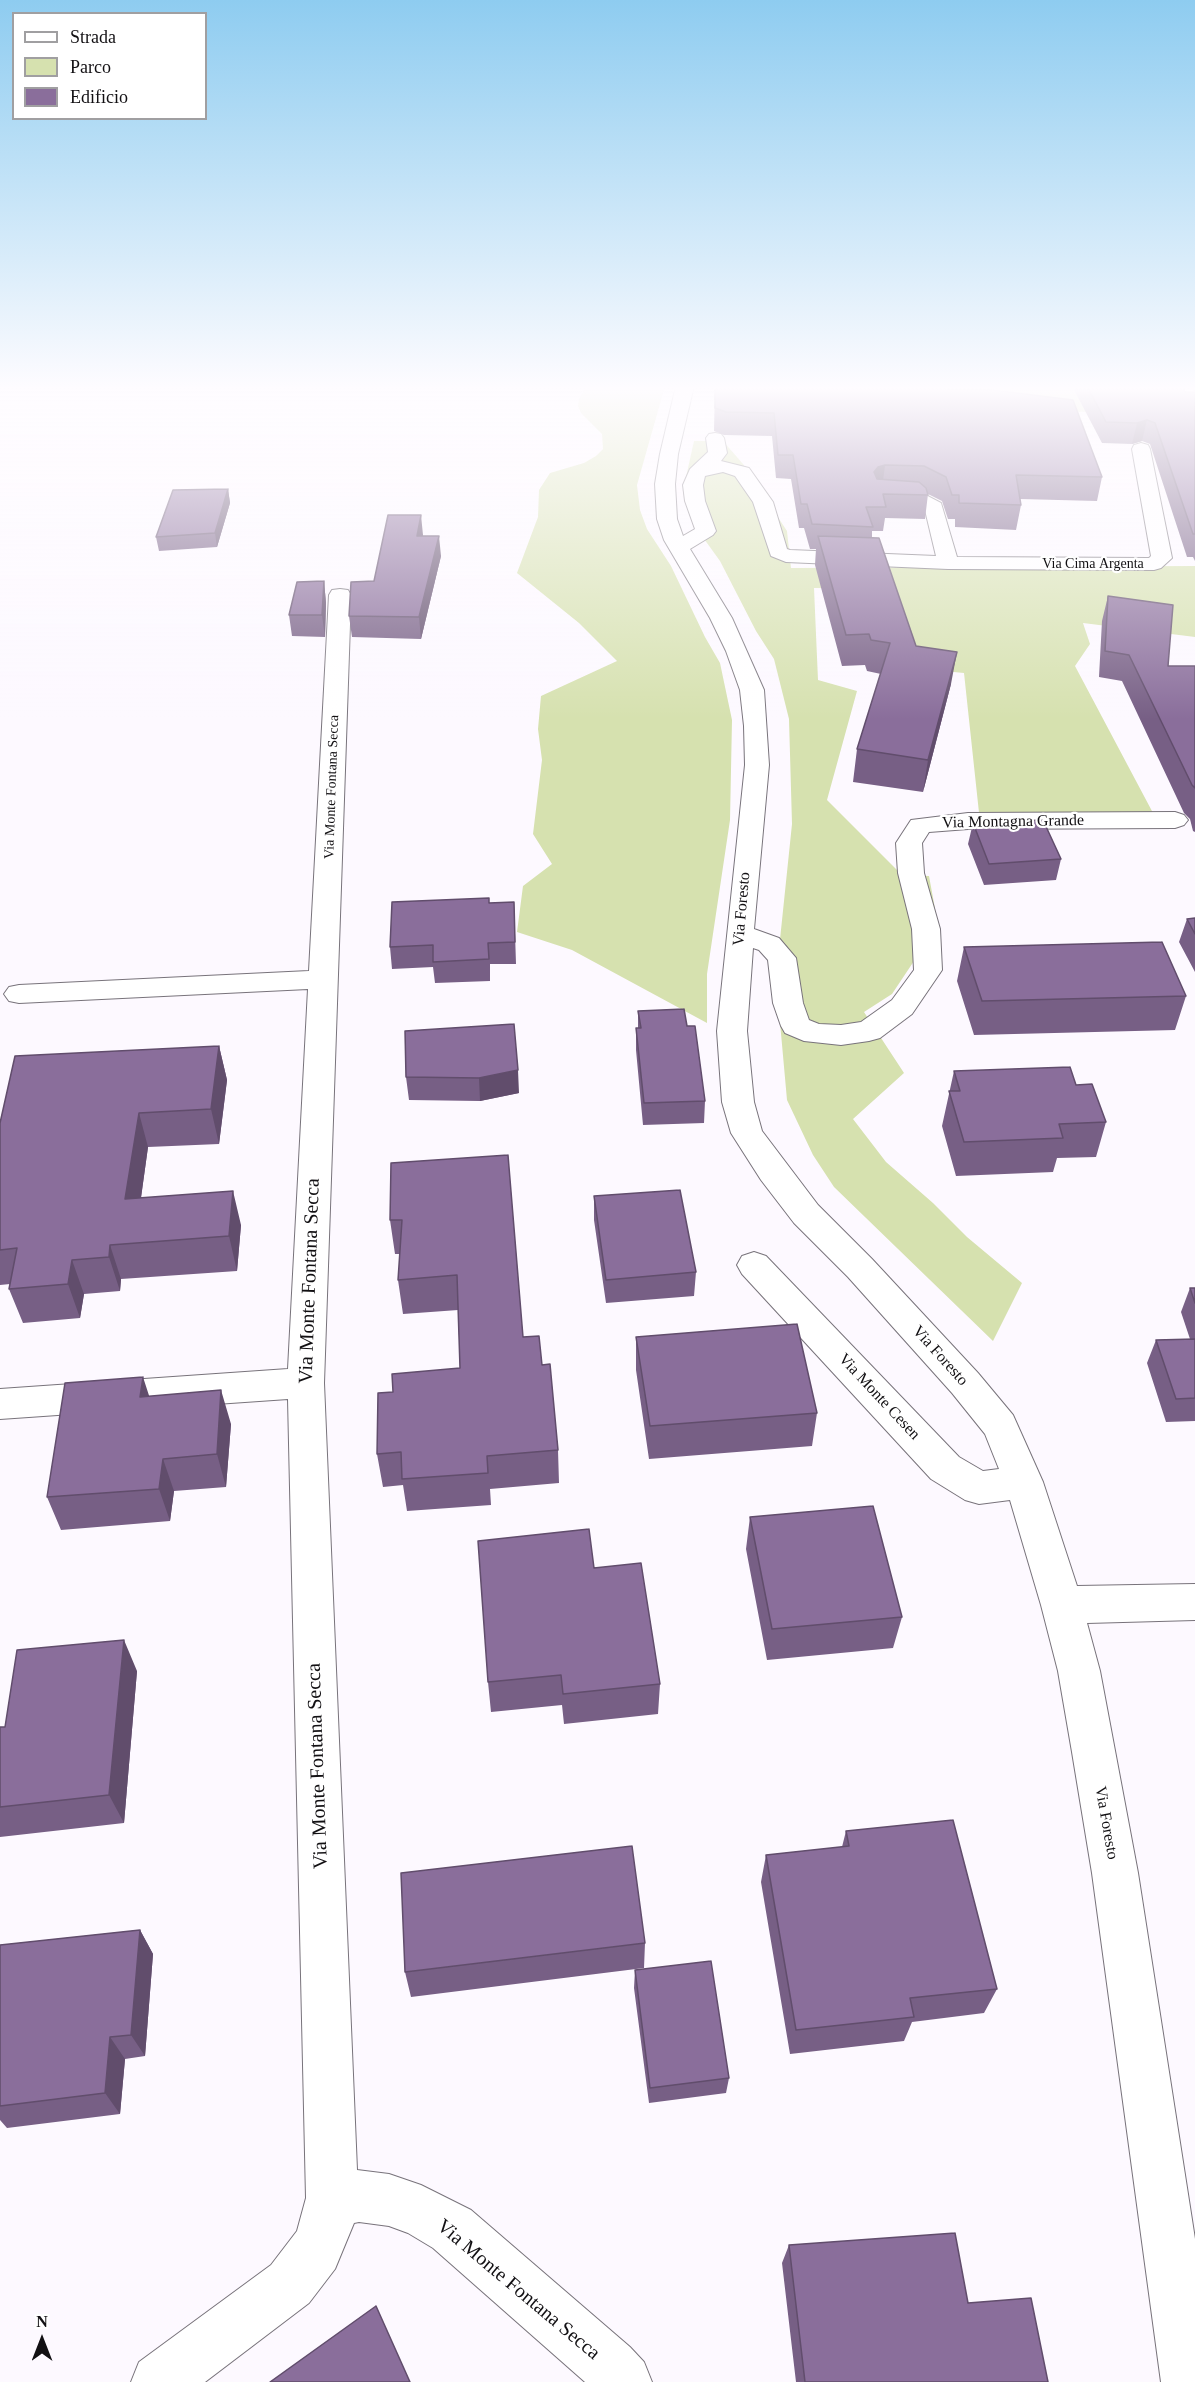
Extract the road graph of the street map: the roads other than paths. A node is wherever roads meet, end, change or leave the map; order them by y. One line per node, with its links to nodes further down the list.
1 (666, 497): 6 (street, Via Foresto)
2 (695, 497): 6 (street)
3 (760, 497): 7 (street, Via Cima Argenta)
4 (889, 497): 7 (street)
5 (1150, 497): 7 (street, Via Cima Argenta)
6 (678, 548): 10 (street, Via Foresto)
7 (948, 563)
8 (340, 595): 11 (street, Via Monte Fontana Secca)
9 (1175, 820): 10 (street, Via Montagna Grande)
10 (740, 933): 16 (street, Via Foresto)
11 (323, 979): 12 (street); 14 (street, Via Monte Fontana Secca)
12 (19, 994)
13 (754, 1265): 16 (street, Via Monte Cesen)
14 (306, 1383): 15 (street); 19 (street, Via Monte Fontana Secca)
15 (0, 1404)
16 (1024, 1482): 18 (street, Via Foresto)
17 (1195, 1602): 18 (street)
18 (1062, 1605): 22 (street, Via Foresto)
19 (332, 2198): 20 (street); 21 (street, Via Monte Fontana Secca)
20 (159, 2382)
21 (624, 2382)
22 (1189, 2382)

